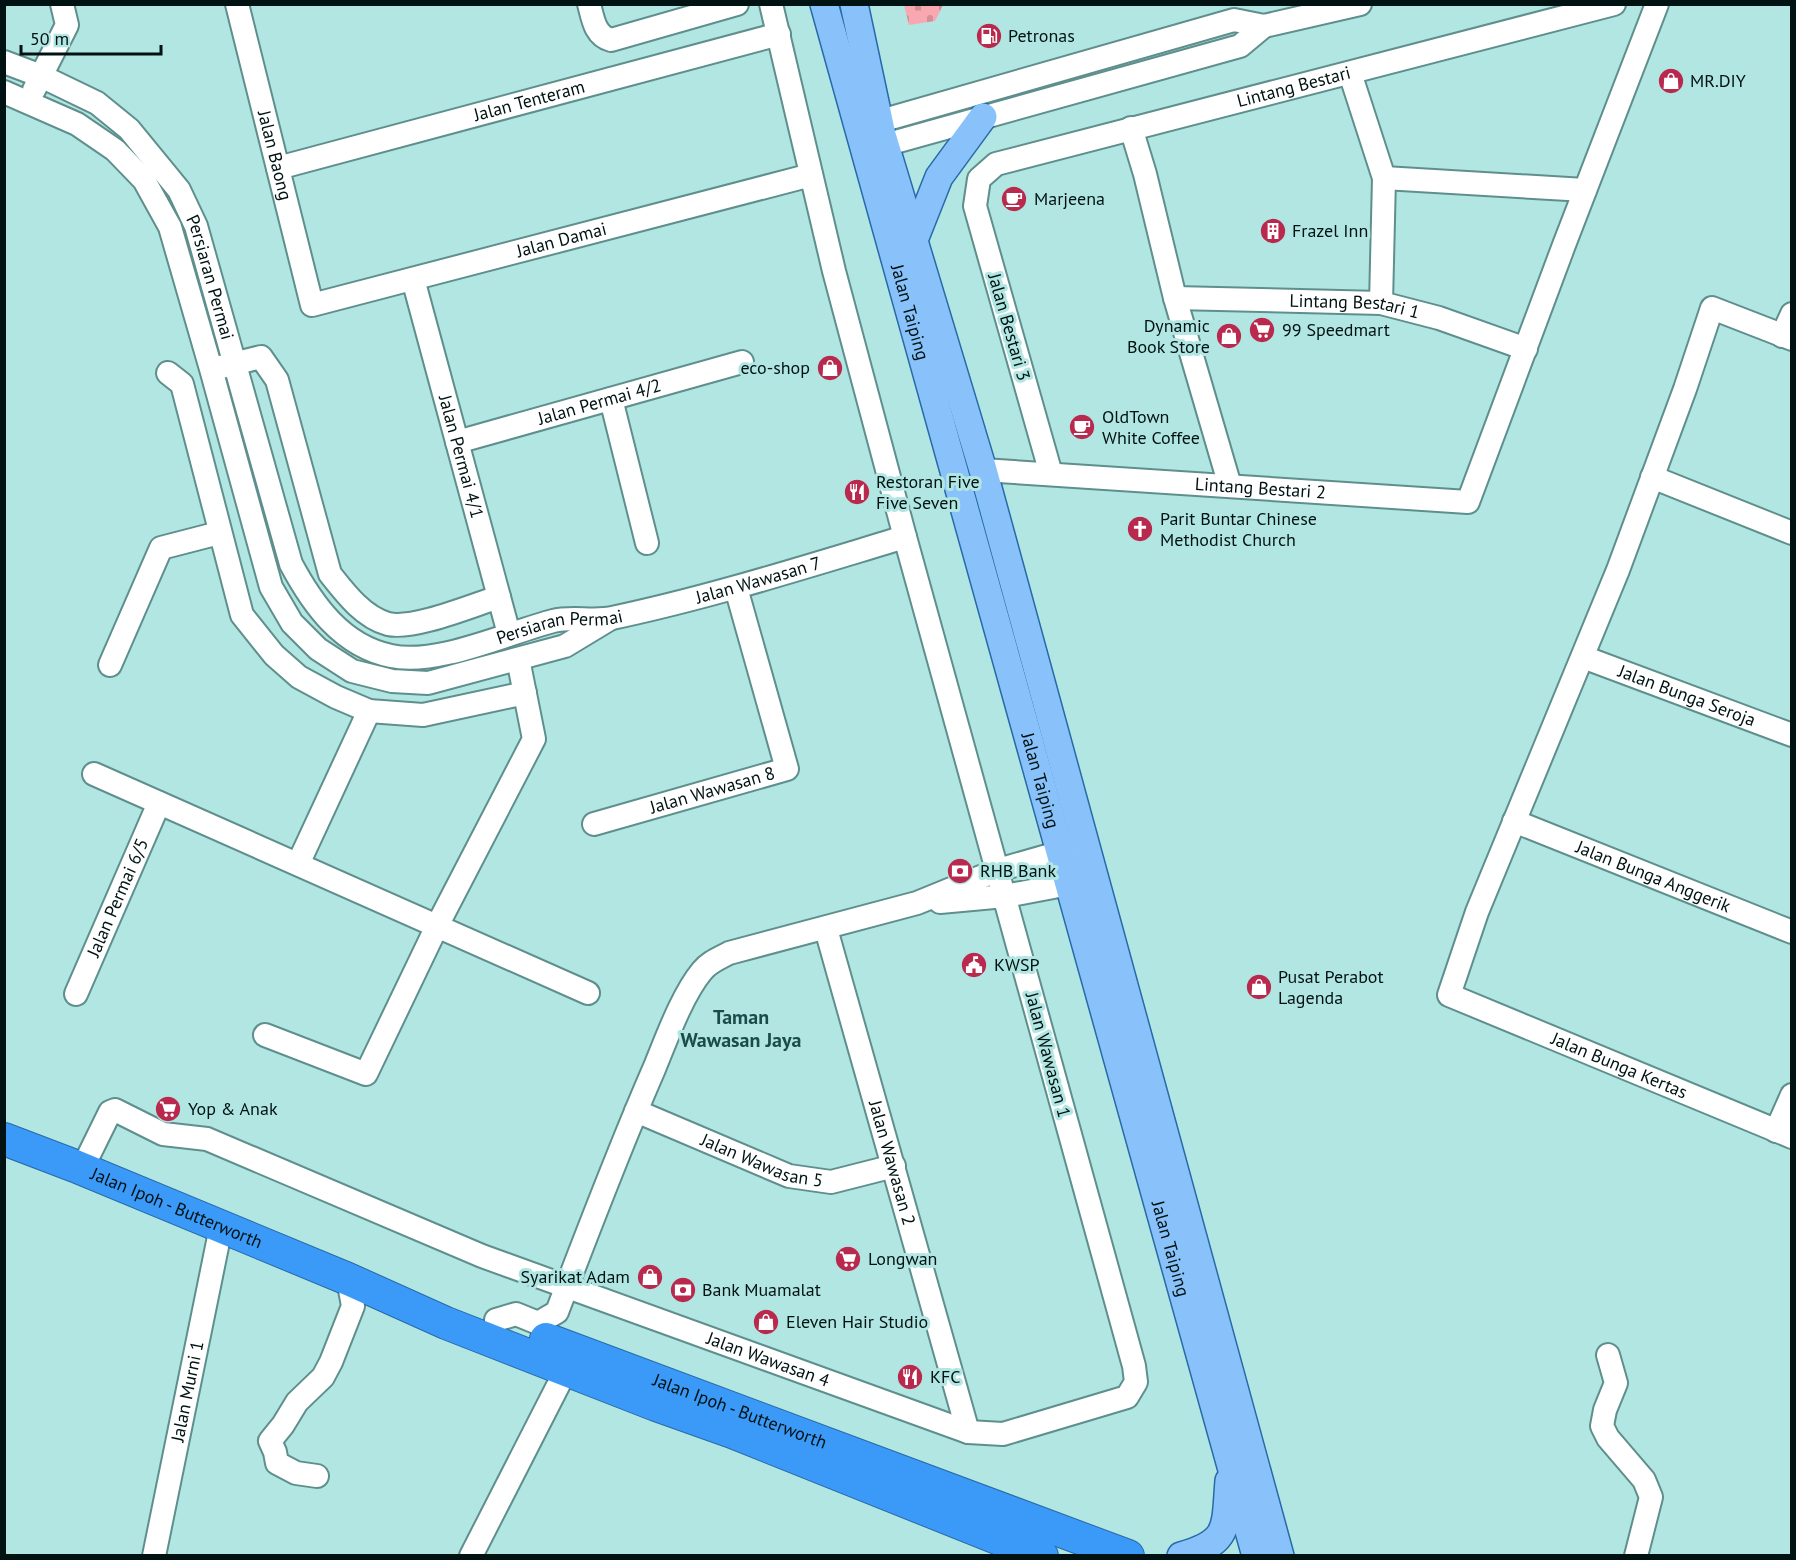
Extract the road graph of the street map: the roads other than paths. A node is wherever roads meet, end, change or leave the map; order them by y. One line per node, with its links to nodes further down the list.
1 (62, 4): 15 (street)
2 (237, 4): 21 (street, Jalan Baong)
3 (589, 4): 4 (street)
4 (737, 4)
5 (771, 4): 12 (street, Jalan Wawasan 1)
6 (824, 4): 20 (main road, Jalan Taiping)
7 (854, 4): 20 (main road, Jalan Taiping)
8 (1360, 4): 11 (street)
9 (1614, 4): 14 (street, Lintang Bestari)
10 (1656, 4): 25 (street)
11 (1262, 15): 18 (street); 20 (street)
12 (779, 34): 21 (street, Jalan Tenteram); 22 (street, Jalan Wawasan 1)
13 (4, 62): 15 (street, Persiaran Permai)
14 (1350, 73): 19 (street, Lintang Bestari); 23 (street)
15 (41, 76): 17 (street); 35 (street, Persiaran Permai)
16 (4, 92): 17 (street, Persiaran Permai)
17 (28, 102): 36 (street, Persiaran Permai)
18 (983, 117): 20 (street); 26 (main road)
19 (1131, 128): 24 (street, Lintang Bestari); 28 (street)
20 (872, 136): 26 (main road, Jalan Taiping); 63 (main road, Jalan Taiping)
21 (278, 168): 30 (street, Jalan Baong)
22 (812, 175): 27 (street, Jalan Damai); 46 (street, Jalan Wawasan 1)
23 (1384, 178): 25 (street); 29 (street)
24 (979, 179): 41 (street, Jalan Bestari 3)
25 (1585, 190): 33 (street)
26 (914, 240): 40 (main road, Jalan Taiping)
27 (413, 279): 30 (street, Jalan Damai); 39 (street, Jalan Permai 4/1)
28 (1175, 298): 29 (street, Lintang Bestari 1); 43 (street)
29 (1381, 303): 33 (street, Lintang Bestari 1)
30 (312, 305)
31 (1791, 314): 32 (street)
32 (1787, 337): 42 (street)
33 (1526, 349): 43 (street, Lintang Bestari 2)
34 (742, 362): 38 (street, Jalan Permai 4/2)
35 (235, 363): 36 (street); 49 (street); 51 (street, Persiaran Permai)
36 (211, 369): 53 (street, Persiaran Permai)
37 (168, 373): 44 (street)
38 (611, 399): 39 (street, Jalan Permai 4/2); 47 (street)
39 (457, 442): 49 (street, Jalan Permai 4/1)
40 (983, 470): 41 (street, Lintang Bestari 2); 62 (main road, Jalan Taiping)
41 (1051, 474): 43 (street, Lintang Bestari 2)
42 (1652, 477): 45 (street); 52 (street)
43 (1230, 486)
44 (219, 533): 54 (street); 56 (street)
45 (1791, 533)
46 (905, 537): 48 (street, Jalan Wawasan 7); 65 (street, Jalan Wawasan 1)
47 (647, 543)
48 (736, 588): 50 (street, Jalan Wawasan 7); 61 (street, Jalan Wawasan 8)
49 (499, 597): 51 (street, Jalan Permai 4/1)
50 (609, 619): 51 (street, Persiaran Permai); 53 (street, Persiaran Permai)
51 (509, 634)
52 (1583, 657): 57 (street, Jalan Bunga Seroja); 60 (street)
53 (518, 658): 55 (street)
54 (110, 665)
55 (525, 693): 56 (street); 70 (street)
56 (369, 711): 64 (street)
57 (1791, 735)
58 (94, 774): 59 (street)
59 (159, 803): 64 (street); 74 (street, Jalan Permai 6/5)
60 (1514, 821): 72 (street, Jalan Bunga Anggerik); 78 (street, Jalan Bunga Kertas)
61 (594, 824)
62 (1086, 845): 63 (street); 66 (main road, Jalan Taiping)
63 (1060, 852): 65 (street); 67 (main road, Jalan Taiping)
64 (298, 864): 70 (street)
65 (998, 870): 68 (street, Jalan Wawasan 1); 69 (street)
66 (1095, 880): 67 (street); 100 (main road, Jalan Taiping)
67 (1069, 885): 68 (street); 92 (main road, Jalan Taiping)
68 (1005, 896): 69 (street); 90 (street, Jalan Wawasan 1)
69 (917, 903): 71 (street)
70 (437, 926): 73 (street); 75 (street)
71 (826, 929): 77 (street); 80 (street, Jalan Wawasan 2)
72 (1791, 932)
73 (588, 993)
74 (76, 994)
75 (265, 1035)
76 (1791, 1095): 78 (street)
77 (636, 1111): 80 (street, Jalan Wawasan 5); 83 (street)
78 (1784, 1134)
79 (4, 1139): 81 (highway, Jalan Ipoh - Butterworth)
80 (894, 1166): 91 (street, Jalan Wawasan 2)
81 (82, 1169): 82 (highway, Jalan Ipoh - Butterworth); 83 (street, Jalan Wawasan 4)
82 (221, 1227): 84 (highway, Jalan Ipoh - Butterworth); 94 (street, Jalan Murni 1)
83 (567, 1287): 85 (street); 91 (street, Jalan Wawasan 4)
84 (349, 1302): 86 (highway, Jalan Ipoh - Butterworth); 89 (highway, Jalan Ipoh - Butterworth); 93 (street)
85 (557, 1312): 86 (street); 88 (street)
86 (496, 1320): 88 (highway, Jalan Ipoh - Butterworth)
87 (1608, 1355): 101 (street)
88 (609, 1363): 97 (highway, Jalan Ipoh - Butterworth)
89 (566, 1370): 95 (street); 96 (highway, Jalan Ipoh - Butterworth)
90 (1126, 1397): 91 (street, Jalan Wawasan 4)
91 (968, 1432)
92 (1230, 1463): 98 (main road); 99 (main road, Jalan Taiping)
93 (317, 1476)
94 (154, 1556)
95 (471, 1556)
96 (1042, 1556)
97 (1128, 1556)
98 (1181, 1556)
99 (1256, 1556)
100 (1280, 1556)
101 (1636, 1556)

